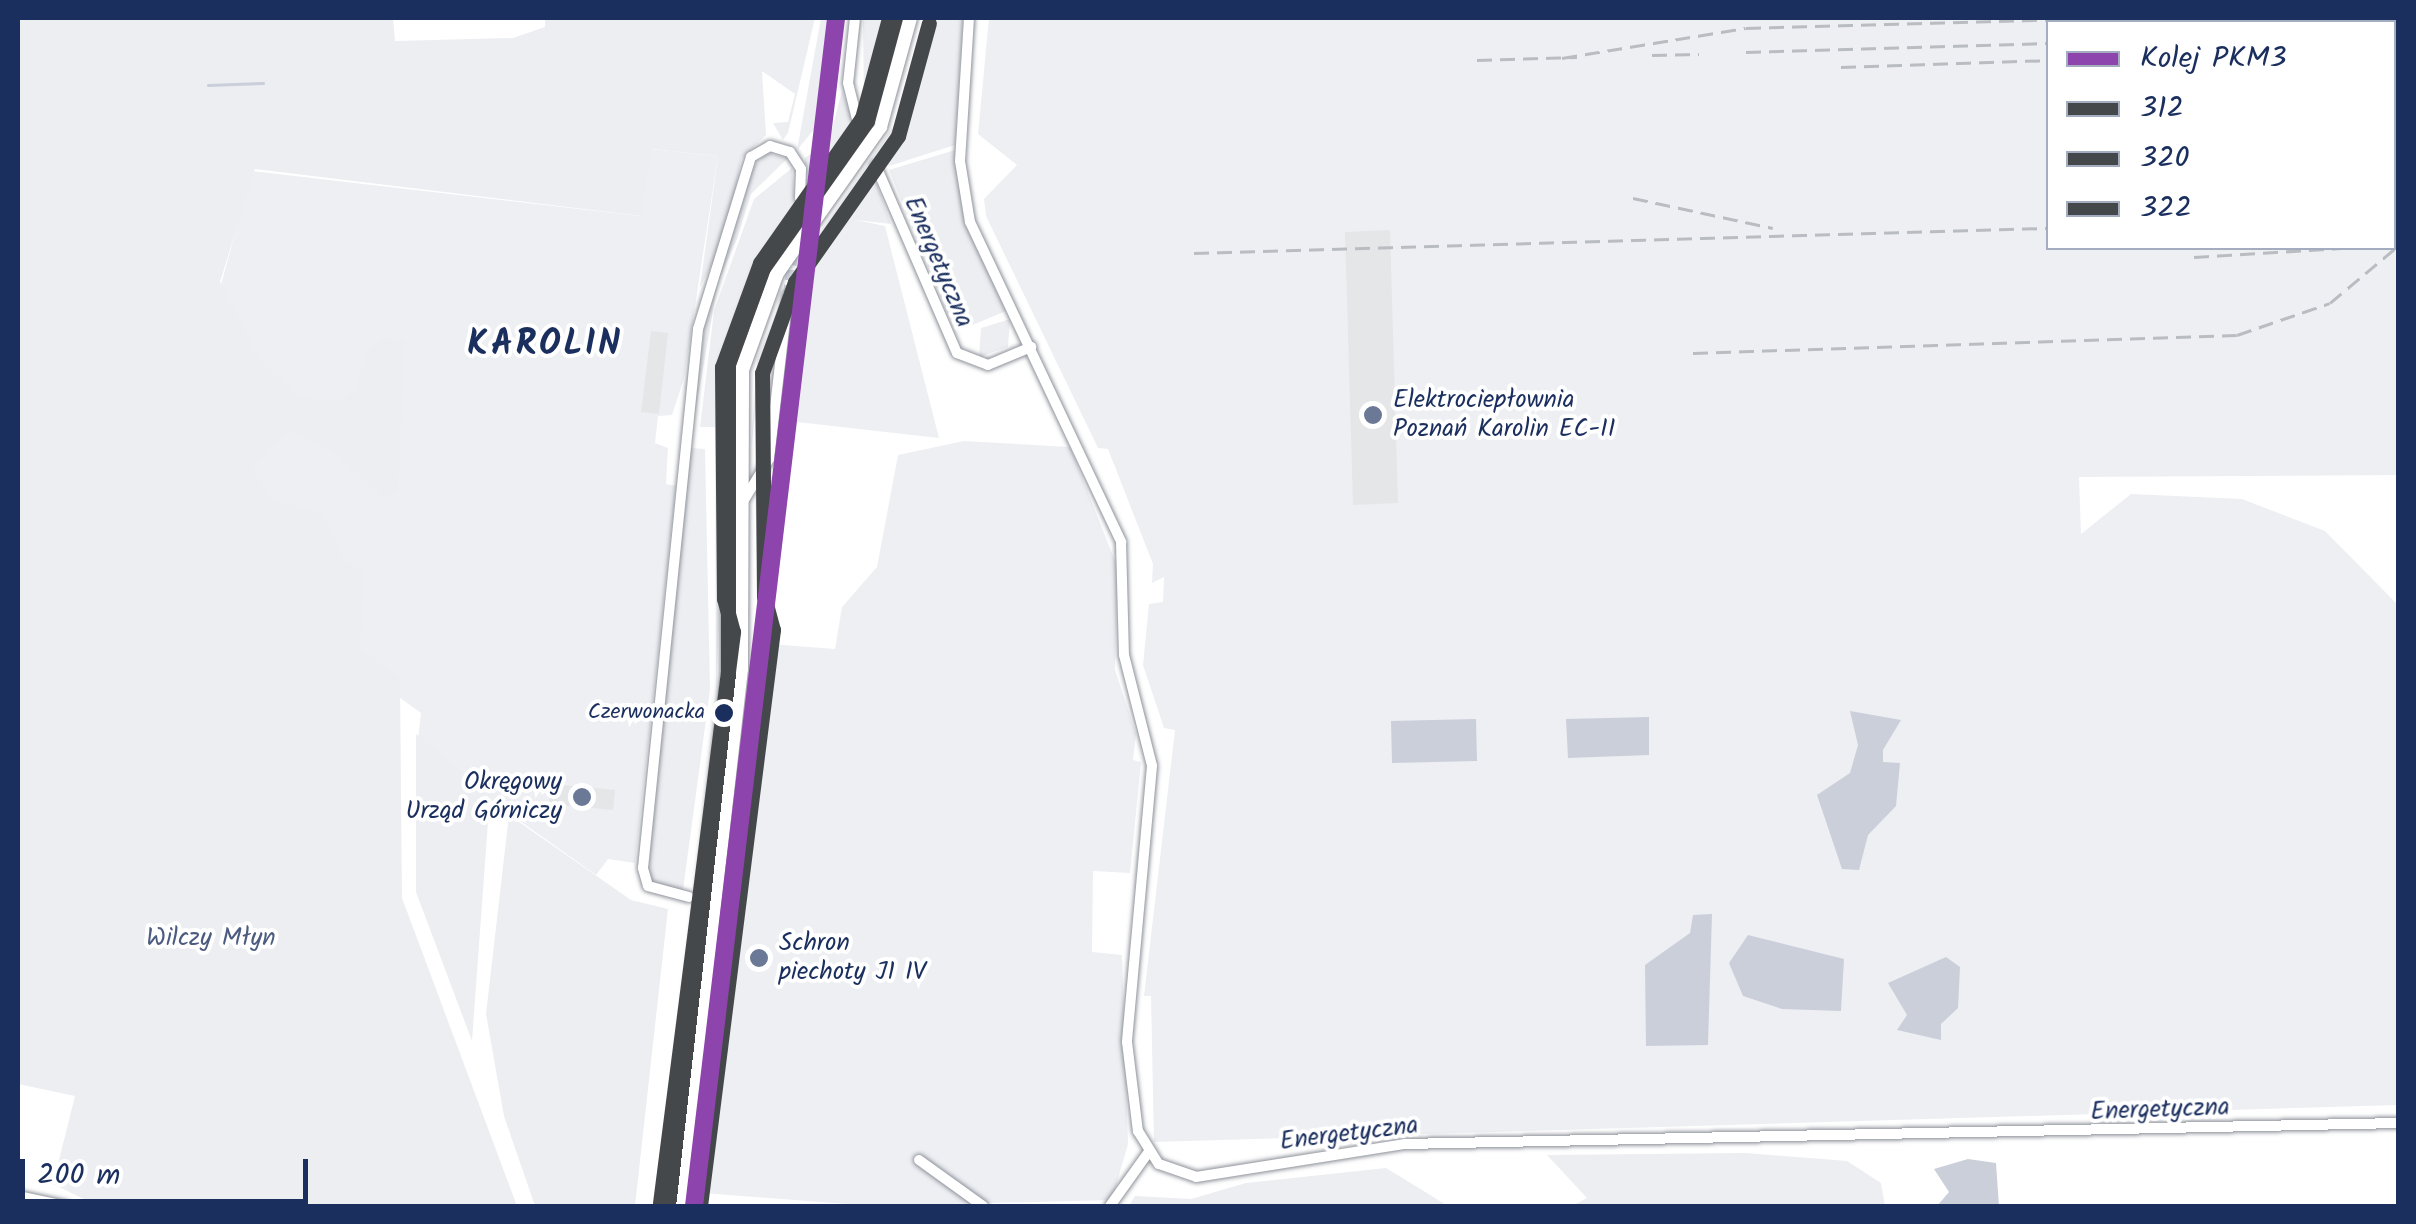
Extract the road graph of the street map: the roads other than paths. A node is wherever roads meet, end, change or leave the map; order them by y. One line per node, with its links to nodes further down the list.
1 (855, 18): 5 (street)
2 (895, 18): 13 (main road)
3 (910, 18): 10 (main road)
4 (969, 18): 9 (street, Energetyczna)
5 (856, 118)
6 (876, 166): 9 (street, Energetyczna)
7 (800, 198): 14 (street)
8 (788, 295): 11 (street)
9 (1031, 347): 17 (street, Energetyczna)
10 (738, 452): 11 (street); 12 (main road)
11 (764, 467): 12 (street)
12 (742, 504): 22 (main road)
13 (708, 859): 14 (street); 15 (main road)
14 (689, 897): 15 (street)
15 (700, 927): 21 (main road)
16 (2398, 1124): 17 (street, Energetyczna)
17 (1148, 1153): 24 (street)
18 (919, 1160): 23 (street)
19 (18, 1196): 20 (street)
20 (66, 1206)
21 (668, 1206)
22 (680, 1206)
23 (983, 1206)
24 (1110, 1206)

